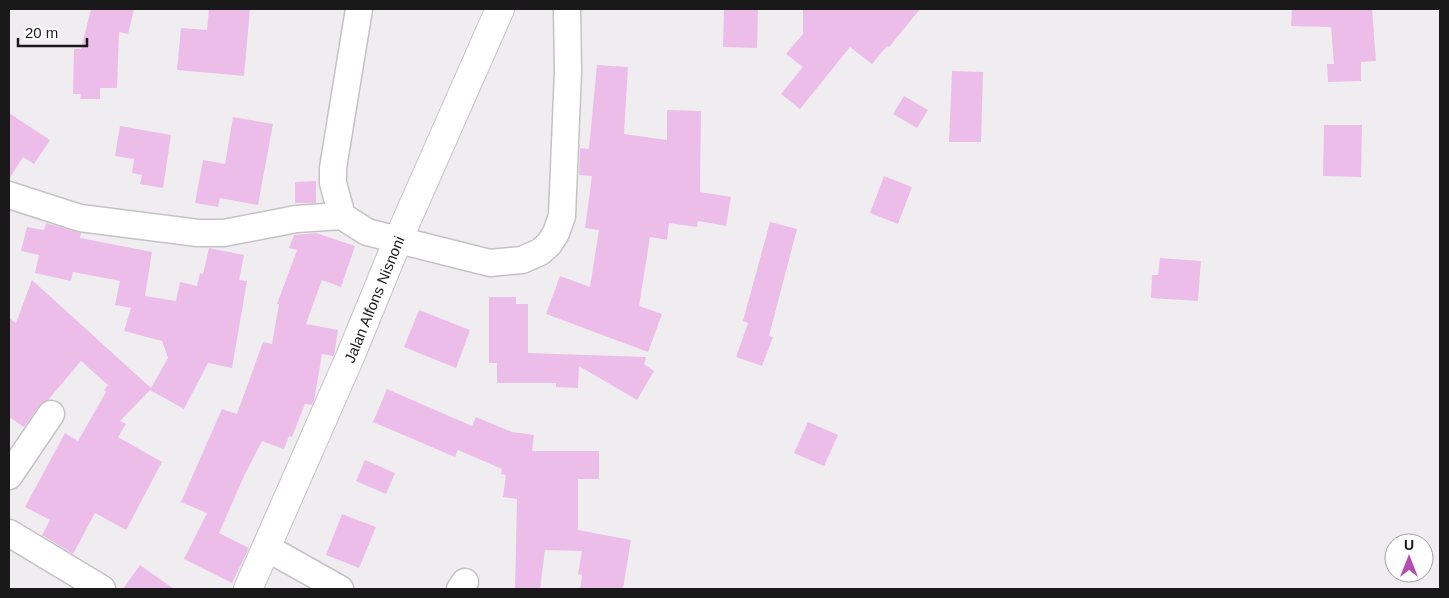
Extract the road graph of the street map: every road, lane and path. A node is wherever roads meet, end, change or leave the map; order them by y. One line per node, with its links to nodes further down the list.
1 (359, 9): 5 (street)
2 (500, 9): 6 (main road, Jalan Alfons Nisnoni)
3 (567, 9): 6 (street)
4 (9, 195): 5 (street)
5 (342, 216): 6 (street)
6 (398, 240): 10 (main road, Jalan Alfons Nisnoni)
7 (51, 414): 8 (street)
8 (9, 476)
9 (9, 533): 11 (street)
10 (267, 548): 12 (main road, Jalan Alfons Nisnoni); 13 (street)
11 (102, 589)
12 (248, 589)
13 (340, 589)

